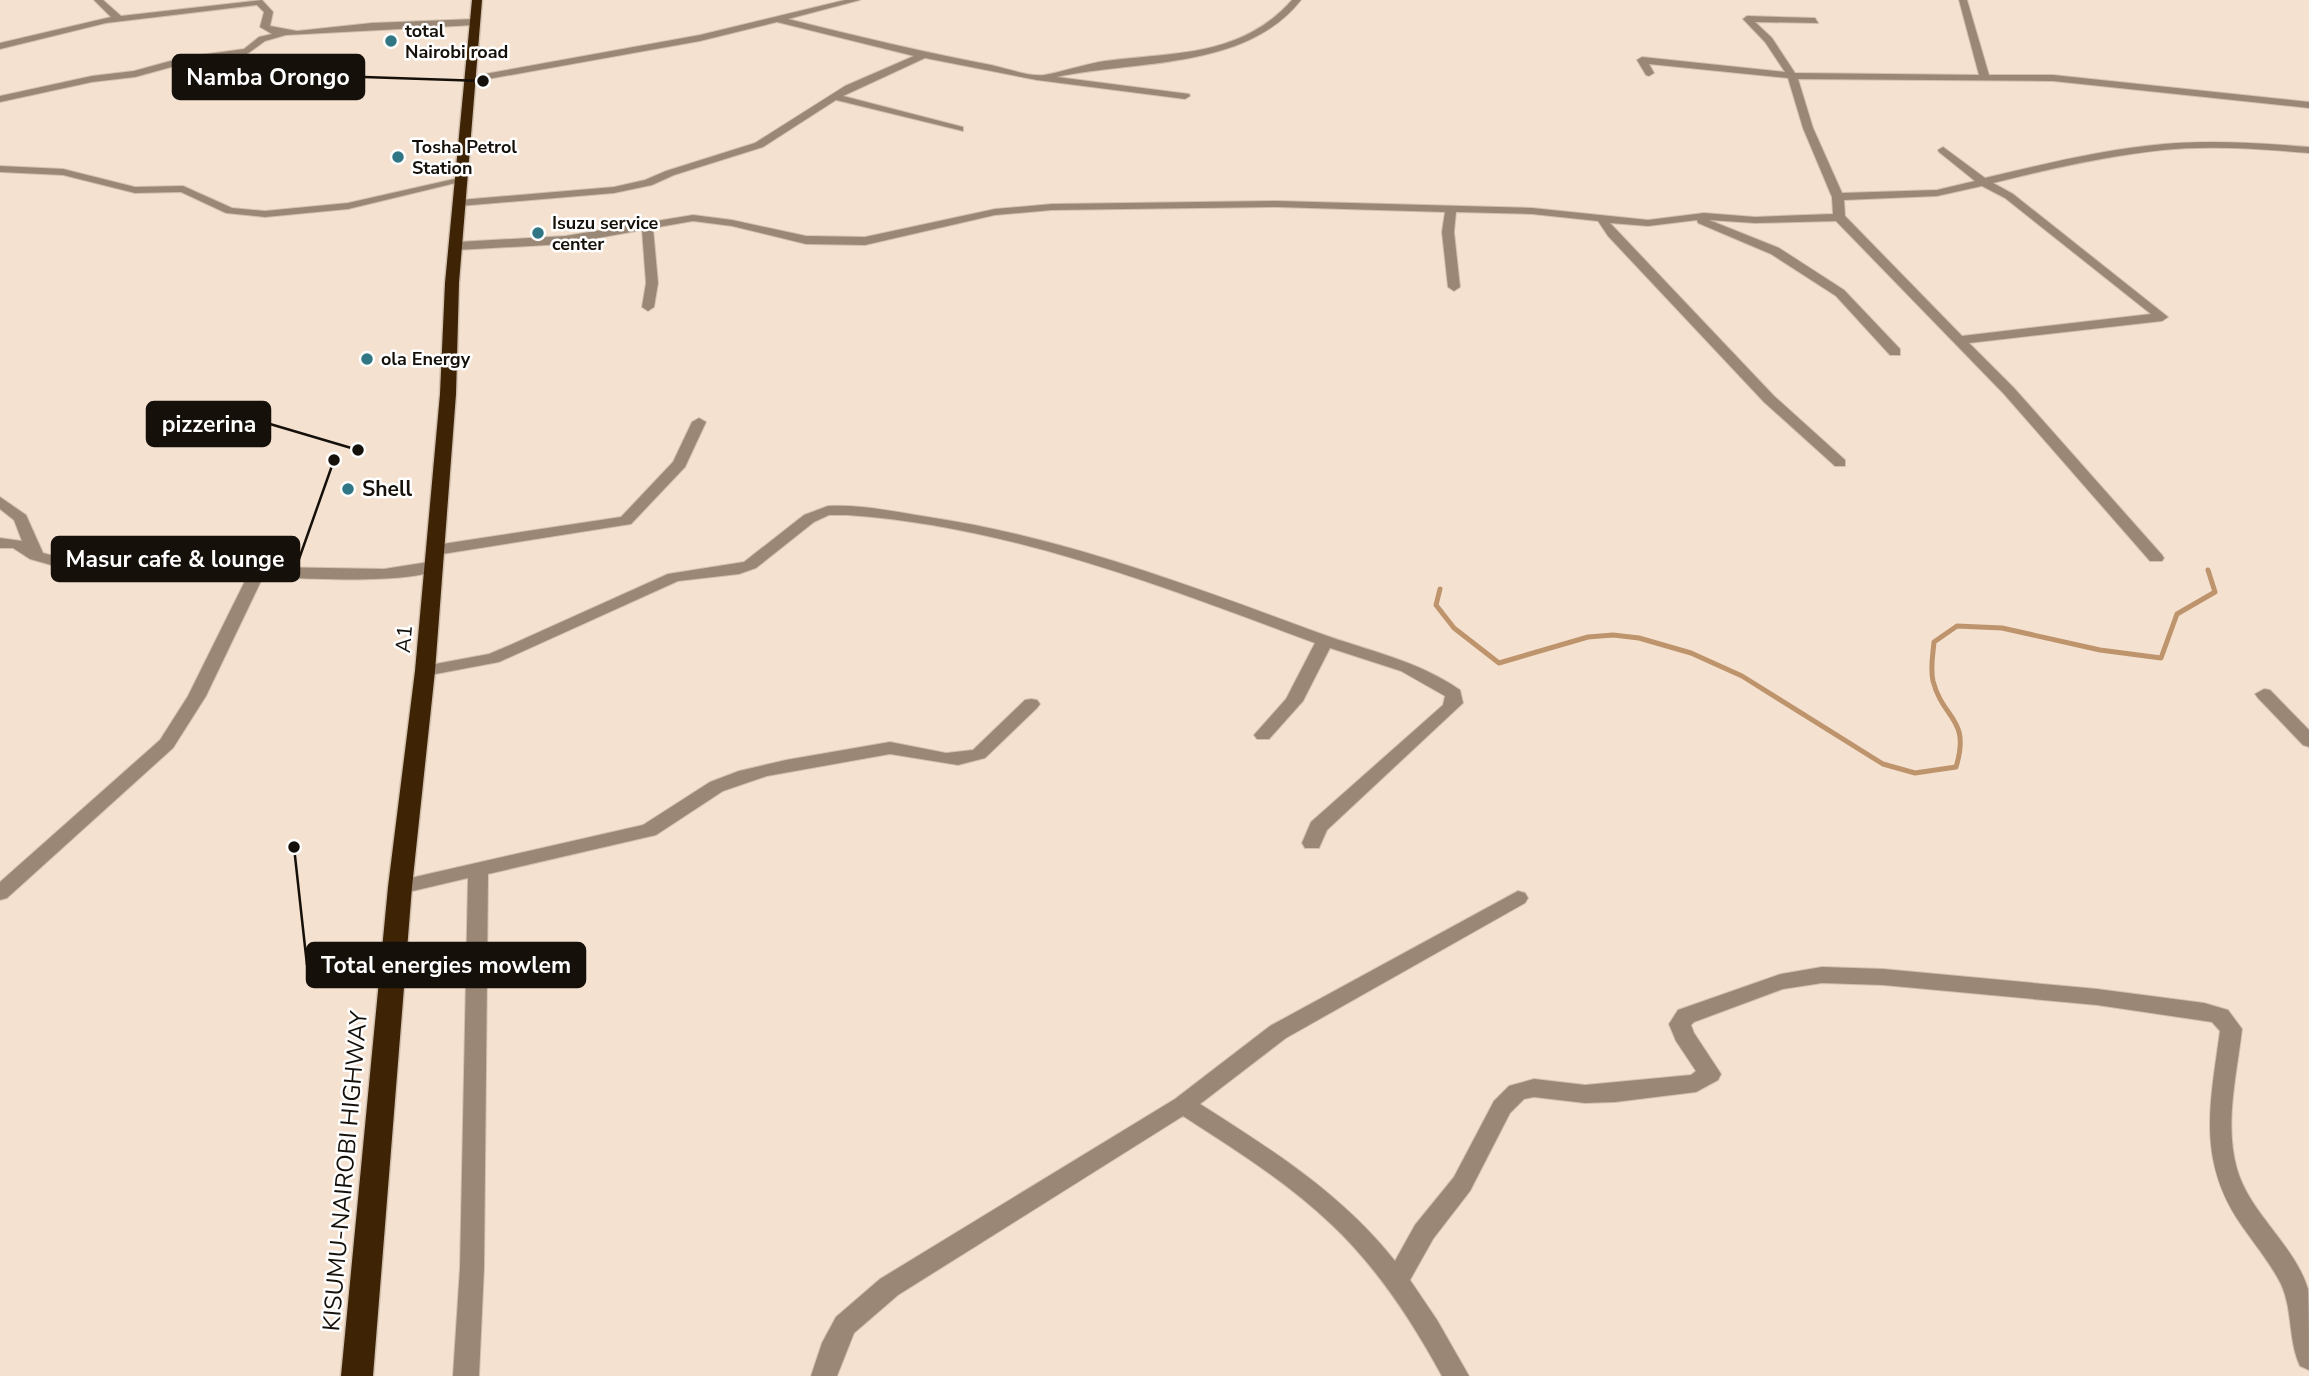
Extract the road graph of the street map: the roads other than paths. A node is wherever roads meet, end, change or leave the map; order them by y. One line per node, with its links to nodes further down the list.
1 (98, 0): 7 (street)
2 (477, 0): 10 (highway, A1)
3 (856, 0): 8 (street)
4 (1297, 0): 16 (street)
5 (1963, 0): 17 (street)
6 (258, 1): 7 (street); 11 (street)
7 (118, 18): 12 (street)
8 (780, 20): 13 (street); 18 (street)
9 (1815, 21): 15 (street)
10 (475, 22): 11 (street); 18 (highway, A1)
11 (282, 34): 21 (street)
12 (0, 46)
13 (924, 55): 16 (street); 20 (street)
14 (1649, 73): 15 (street)
15 (1792, 76): 17 (street); 29 (street)
16 (1037, 77): 19 (street)
17 (1985, 77): 22 (street)
18 (471, 79): 27 (highway, A1)
19 (1185, 96)
20 (837, 97): 23 (street); 30 (street)
21 (0, 99)
22 (2309, 105)
23 (959, 129)
24 (1943, 150): 28 (street)
25 (2309, 150): 28 (street)
26 (0, 169): 27 (street)
27 (463, 180): 30 (highway, A1)
28 (1985, 183): 29 (street); 39 (street)
29 (1838, 197): 33 (street)
30 (460, 203): 36 (highway, A1)
31 (1451, 209): 34 (street); 35 (street); 37 (street)
32 (1692, 217): 33 (street); 34 (street); 40 (street)
33 (1839, 217): 39 (street)
34 (1602, 219): 42 (street)
35 (646, 226): 36 (street); 38 (street)
36 (457, 246): 46 (highway, A1 / A1)
37 (1454, 287)
38 (648, 307)
39 (1960, 340): 47 (street)
40 (1895, 352)
41 (699, 422): 46 (street)
42 (1840, 463)
43 (0, 502): 45 (street)
44 (0, 543): 45 (street)
45 (36, 556): 48 (street)
46 (435, 558): 48 (street); 50 (highway, A1 / A1)
47 (2156, 558)
48 (256, 574): 58 (street)
49 (1325, 640): 50 (street); 53 (street); 55 (street)
50 (425, 671): 57 (highway, A1 / A1)
51 (2264, 694): 54 (street)
52 (1031, 704): 56 (street)
53 (1263, 734)
54 (2309, 741)
55 (1312, 843)
56 (478, 870): 57 (street); 64 (street)
57 (400, 887): 63 (highway, KISUMU-NAIROBI HIGHWAY / A1)
58 (0, 893)
59 (1518, 898): 60 (street)
60 (1183, 1105): 61 (street); 65 (street)
61 (1395, 1282): 62 (street); 66 (street)
62 (2309, 1358)
63 (357, 1376)
64 (466, 1376)
65 (824, 1376)
66 (1456, 1376)

